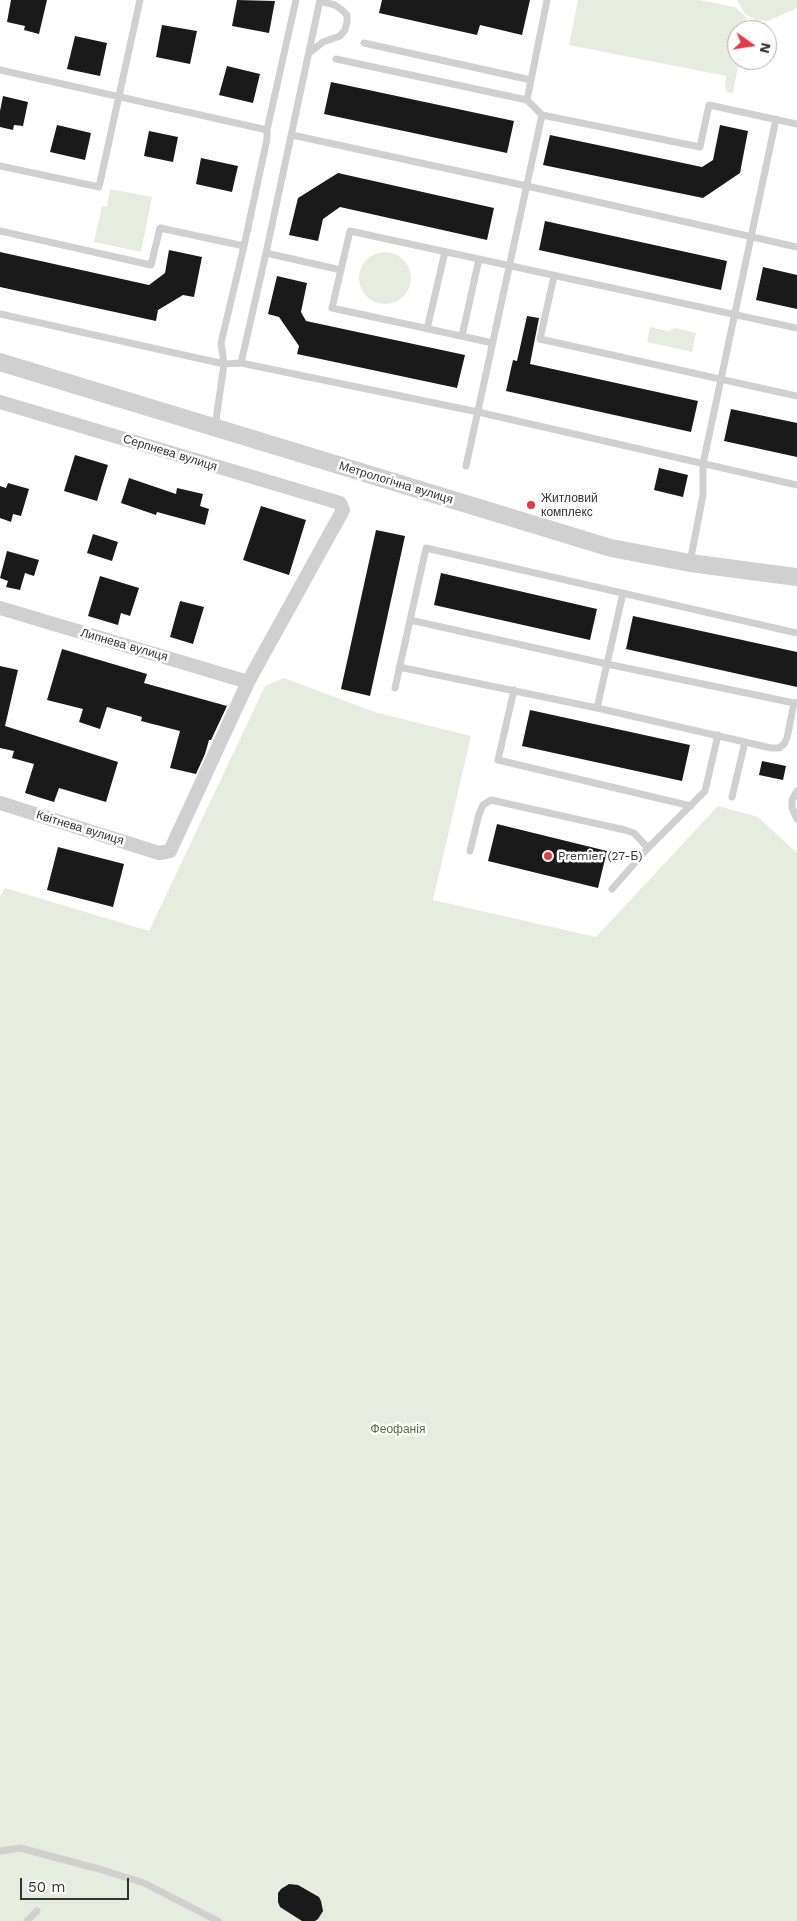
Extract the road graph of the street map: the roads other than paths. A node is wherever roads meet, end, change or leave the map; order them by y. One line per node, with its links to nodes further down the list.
1 (140, 0): 10 (lane)
2 (296, 0): 15 (lane)
3 (547, 0): 9 (lane)
4 (320, 1): 6 (lane); 6 (lane)
5 (364, 43): 9 (lane)
6 (309, 54): 16 (lane)
7 (336, 59): 11 (lane)
8 (0, 70): 10 (lane)
9 (531, 80): 11 (lane)
10 (120, 97): 15 (lane); 17 (lane)
11 (527, 100): 12 (lane)
12 (542, 115): 13 (lane); 18 (lane)
13 (776, 119): 14 (lane); 20 (lane)
14 (797, 124)
15 (267, 130): 21 (lane)
16 (292, 135): 18 (lane); 24 (lane)
17 (0, 166)
18 (527, 186): 20 (lane); 26 (lane)
19 (0, 231): 21 (lane)
20 (752, 237): 22 (lane); 30 (lane)
21 (244, 246): 37 (lane)
22 (797, 247)
23 (445, 252): 25 (lane); 27 (lane); 32 (lane)
24 (266, 253): 27 (lane); 36 (lane)
25 (479, 259): 26 (lane); 33 (lane)
26 (509, 266): 28 (lane); 34 (lane)
27 (340, 270): 32 (lane)
28 (554, 276): 30 (lane); 38 (lane)
29 (0, 314): 37 (lane)
30 (736, 315): 31 (lane); 38 (lane)
31 (797, 328)
32 (428, 329): 33 (lane)
33 (462, 336): 34 (lane)
34 (493, 343): 41 (lane)
35 (0, 362): 42 (street, Метрологічна вулиця)
36 (241, 362): 37 (lane); 41 (lane)
37 (224, 364): 42 (lane)
38 (721, 380): 39 (lane); 43 (lane)
39 (797, 396)
40 (0, 402): 54 (street, Серпнева вулиця)
41 (478, 412): 43 (lane); 44 (lane)
42 (215, 428): 46 (street, Метрологічна вулиця)
43 (703, 464): 45 (lane); 46 (lane)
44 (466, 466)
45 (797, 485)
46 (690, 563): 47 (street, Метрологічна вулиця)
47 (797, 578)
48 (623, 593): 50 (lane); 51 (lane); 52 (lane)
49 (0, 608): 54 (street, Липнева вулиця)
50 (410, 620): 52 (lane); 53 (lane)
51 (797, 633)
52 (607, 664): 57 (lane); 58 (lane)
53 (400, 667): 55 (lane); 56 (lane)
54 (248, 682): 63 (street, Квітнева вулиця)
55 (395, 688)
56 (514, 690): 58 (lane); 64 (lane)
57 (796, 703): 60 (lane)
58 (597, 708): 59 (lane)
59 (718, 736): 60 (lane); 64 (lane)
60 (745, 742): 62 (lane)
61 (797, 792): 65 (lane)
62 (732, 797)
63 (0, 803)
64 (691, 806): 66 (lane)
65 (797, 818)
66 (648, 848): 67 (lane); 68 (lane)
67 (470, 851)
68 (612, 889)
69 (0, 1851): 72 (lane)
70 (37, 1912): 71 (lane)
71 (27, 1921)
72 (218, 1921)

